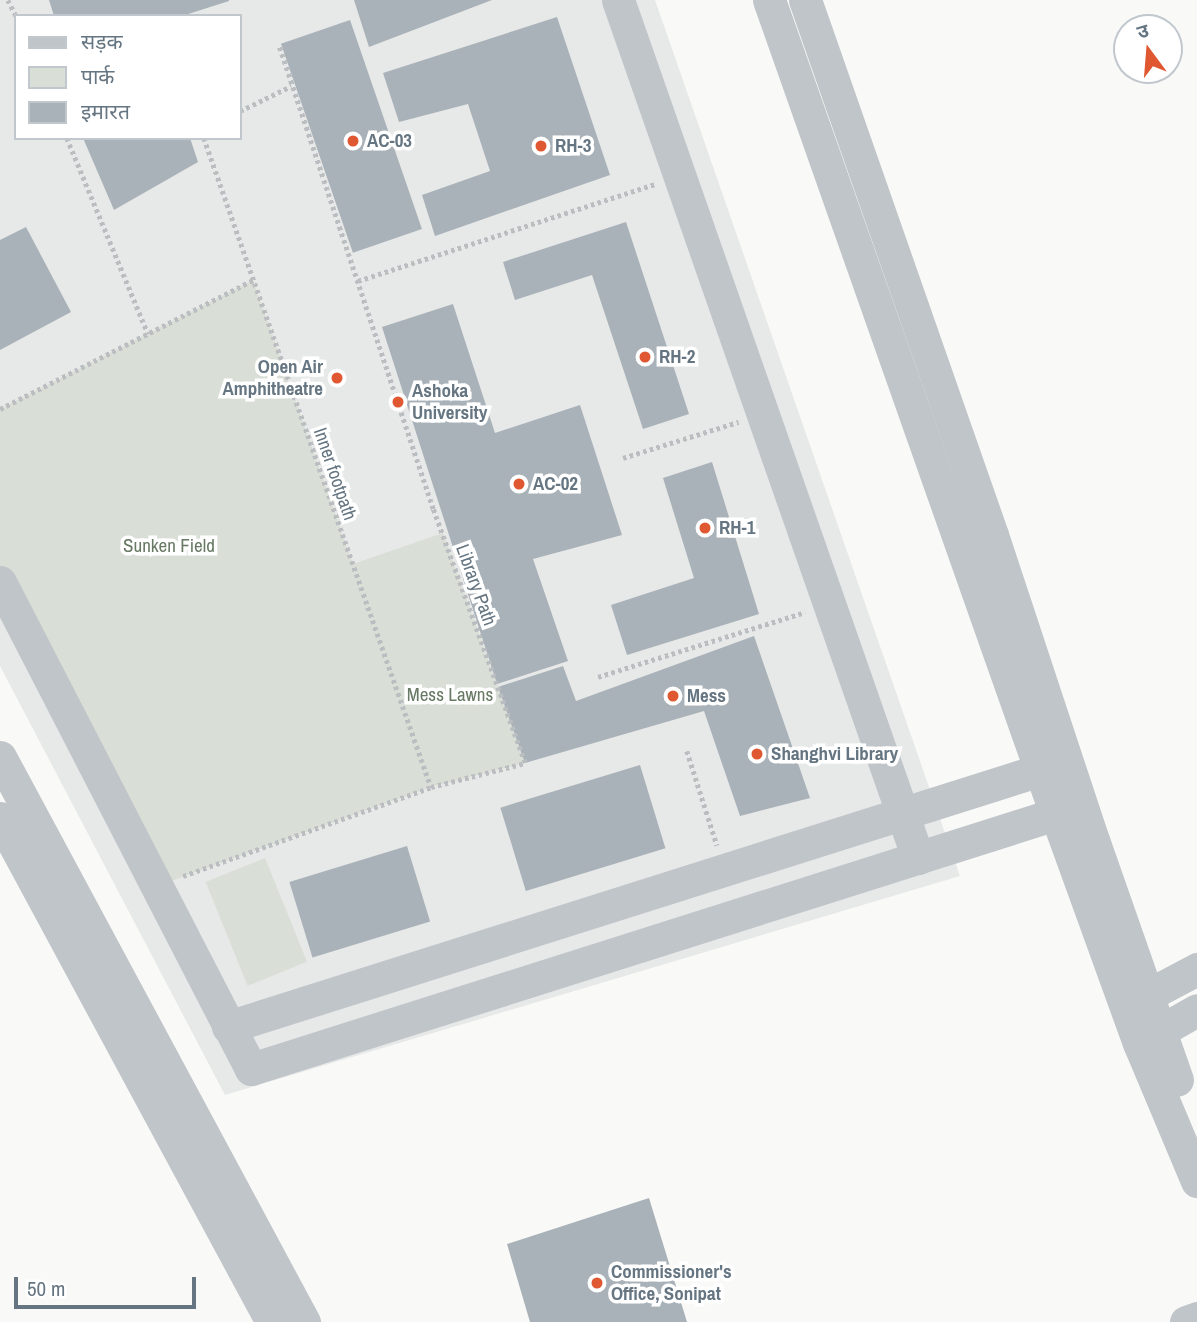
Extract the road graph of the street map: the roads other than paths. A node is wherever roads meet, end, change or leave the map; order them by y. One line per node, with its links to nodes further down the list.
1 (618, 0): 7 (street)
2 (769, 0): 6 (street)
3 (805, 0): 12 (street)
4 (0, 582): 14 (street)
5 (0, 757): 20 (street)
6 (1040, 770): 7 (street); 8 (street)
7 (902, 813): 10 (street); 14 (street)
8 (1056, 814): 10 (street); 12 (street)
9 (0, 818): 19 (street)
10 (918, 858): 14 (street)
11 (1197, 969): 12 (street)
12 (1137, 1002): 15 (street)
13 (1197, 1010): 15 (street)
14 (228, 1027)
15 (1150, 1037): 16 (street); 17 (street)
16 (1197, 1128)
17 (1197, 1181)
18 (1197, 1318): 21 (street)
19 (272, 1322)
20 (304, 1322)
21 (1186, 1322)

